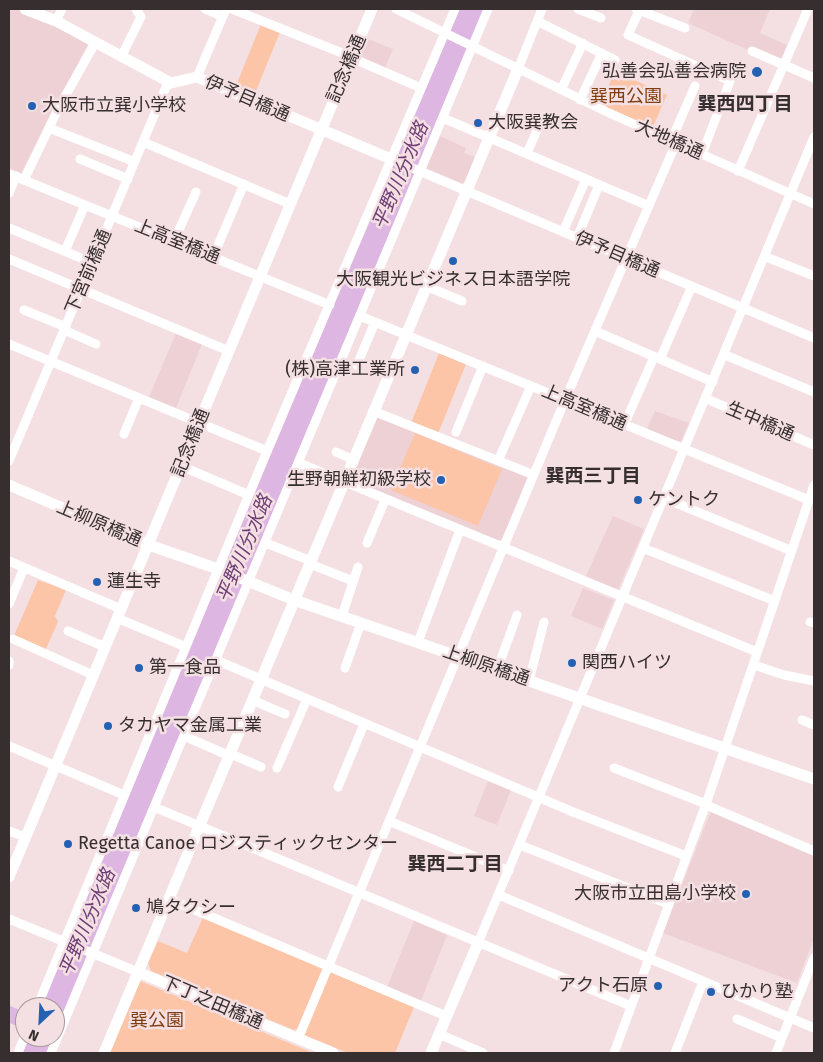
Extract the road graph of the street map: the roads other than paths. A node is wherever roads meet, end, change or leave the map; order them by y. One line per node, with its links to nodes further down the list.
1 (25, 9): 16 (street)
2 (62, 9): 16 (street)
3 (136, 9): 25 (street)
4 (205, 9): 14 (street)
5 (232, 9): 26 (street)
6 (372, 9): 26 (street, 記念橋通)
7 (396, 9): 19 (street)
8 (454, 9): 19 (street)
9 (488, 9): 22 (street)
10 (542, 9): 17 (street)
11 (578, 9): 15 (street)
12 (638, 9): 18 (street); 46 (street)
13 (808, 9): 28 (street)
14 (225, 13): 30 (street)
15 (601, 18)
16 (56, 21): 20 (street)
17 (537, 21): 21 (street); 29 (street)
18 (685, 28)
19 (444, 33): 22 (street, 大地橋通); 34 (street)
20 (95, 42): 25 (street); 39 (street)
21 (583, 43): 24 (street); 35 (street)
22 (472, 46): 29 (street, 大地橋通); 38 (street)
23 (752, 51): 28 (street)
24 (602, 53): 27 (street); 36 (street)
25 (121, 57): 32 (street)
26 (352, 57): 34 (street); 40 (street, 記念橋通)
27 (615, 60)
28 (783, 64): 31 (street); 50 (street)
29 (518, 69): 35 (street, 大地橋通); 41 (street)
30 (197, 78): 32 (street, 伊予目橋通); 40 (street, 伊予目橋通)
31 (814, 78)
32 (170, 83): 43 (street, 下宮前橋通)
33 (695, 86): 44 (street)
34 (421, 88): 48 (street)
35 (561, 90): 36 (street, 大地橋通)
36 (580, 100): 44 (street, 大地橋通)
37 (543, 117): 45 (street)
38 (443, 118): 41 (street); 51 (street)
39 (49, 128): 49 (street); 52 (street)
40 (321, 130): 48 (street, 伊予目橋通); 61 (street, 記念橋通)
41 (489, 136): 45 (street); 58 (street)
42 (814, 137): 60 (street)
43 (143, 142): 49 (street, 下宮前橋通); 55 (street)
44 (674, 142): 46 (street, 大地橋通); 64 (street)
45 (527, 153): 54 (street)
46 (702, 154): 50 (street, 大地橋通)
47 (80, 158): 53 (street)
48 (391, 159): 51 (street, 伊予目橋通); 82 (street)
49 (135, 162): 53 (street, 下宮前橋通)
50 (738, 171): 60 (street, 大地橋通)
51 (421, 172): 58 (street, 伊予目橋通); 85 (street)
52 (16, 177): 59 (street); 63 (street, 上高室橋通)
53 (128, 179): 65 (street, 下宮前橋通)
54 (586, 179): 56 (street); 67 (street)
55 (244, 184): 61 (street); 71 (street)
56 (600, 185): 64 (street); 68 (street)
57 (196, 192): 69 (street)
58 (466, 192): 67 (street, 伊予目橋通); 78 (street)
59 (9, 193)
60 (791, 194): 62 (street, 大地橋通); 72 (street)
61 (290, 204): 76 (street, 記念橋通)
62 (814, 204)
63 (85, 205): 65 (street, 上高室橋通); 70 (street)
64 (649, 206): 73 (street)
65 (112, 217): 69 (street, 上高室橋通); 75 (street, 下宮前橋通)
66 (9, 228): 70 (street)
67 (563, 232): 68 (street, 伊予目橋通)
68 (578, 238): 73 (street, 伊予目橋通)
69 (174, 241): 71 (street, 上高室橋通)
70 (65, 252): 75 (street)
71 (213, 257): 76 (street, 上高室橋通)
72 (766, 257): 77 (street); 83 (street)
73 (626, 259): 79 (street, 伊予目橋通); 88 (street)
74 (9, 260): 80 (street)
75 (92, 263): 80 (street, 下宮前橋通)
76 (261, 276): 82 (street, 上高室橋通); 93 (street, 記念橋通)
77 (814, 276)
78 (426, 286): 81 (street); 89 (street)
79 (692, 286): 83 (street, 伊予目橋通); 95 (street)
80 (82, 289): 87 (street, 下宮前橋通); 93 (street)
81 (462, 301)
82 (330, 304): 112 (street)
83 (744, 308): 90 (street, 伊予目橋通); 94 (street)
84 (24, 310): 87 (street)
85 (360, 316): 86 (street, 上高室橋通); 117 (street)
86 (375, 322): 89 (street, 上高室橋通); 97 (street)
87 (65, 329): 92 (street); 96 (street, 下宮前橋通)
88 (595, 331): 95 (street); 104 (street)
89 (406, 334): 98 (street, 上高室橋通); 105 (street)
90 (814, 338)
91 (9, 344): 96 (street)
92 (96, 344)
93 (229, 351): 106 (street, 記念橋通)
94 (725, 355): 99 (street); 101 (street)
95 (657, 358): 99 (street); 107 (street)
96 (51, 361): 102 (street); 115 (street, 下宮前橋通)
97 (357, 365)
98 (484, 366): 100 (street, 上高室橋通); 108 (street)
99 (714, 382): 103 (street)
100 (531, 386): 104 (street, 上高室橋通); 116 (street)
101 (814, 392)
102 (138, 398): 106 (street); 109 (street)
103 (706, 399): 110 (street, 生中橋通); 111 (street)
104 (565, 400): 107 (street, 上高室橋通); 119 (street)
105 (373, 411): 114 (street); 116 (street)
106 (199, 423): 112 (street); 118 (street, 記念橋通)
107 (624, 425): 111 (street, 上高室橋通)
108 (456, 432)
109 (124, 434)
110 (814, 445)
111 (684, 450): 124 (street); 125 (street, 上高室橋通)
112 (267, 451): 123 (street)
113 (336, 452): 114 (street)
114 (354, 460): 120 (street)
115 (9, 461)
116 (498, 461): 119 (street)
117 (299, 463): 120 (street); 128 (street)
118 (181, 466): 123 (street); 130 (street, 記念橋通)
119 (534, 475): 131 (street)
120 (344, 482): 126 (street); 135 (street)
121 (9, 485): 130 (street, 上柳原橋通)
122 (814, 485): 125 (street)
123 (249, 494): 138 (street)
124 (664, 498): 132 (street); 133 (street)
125 (811, 499): 133 (street)
126 (385, 500): 127 (street); 129 (street)
127 (460, 530): 131 (street); 152 (street)
128 (266, 543): 135 (street); 140 (street)
129 (367, 543)
130 (148, 545): 138 (street, 上柳原橋通); 145 (street, 記念橋通)
131 (504, 548): 141 (street); 156 (street)
132 (643, 548): 141 (street); 143 (street)
133 (792, 551): 143 (street)
134 (9, 561): 137 (street)
135 (310, 562): 139 (street); 142 (street)
136 (358, 567): 139 (street)
137 (24, 568): 144 (street); 145 (street)
138 (218, 569): 140 (street, 上柳原橋通); 154 (street)
139 (353, 581): 147 (street)
140 (249, 582): 142 (street, 上柳原橋通); 157 (street)
141 (622, 598): 155 (street); 168 (street)
142 (294, 600): 147 (street, 上柳原橋通); 164 (street)
143 (775, 601): 155 (street)
144 (9, 604)
145 (119, 613): 153 (street, 記念橋通); 154 (street)
146 (517, 615): 162 (street)
147 (342, 616): 149 (street, 上柳原橋通)
148 (544, 622): 165 (street)
149 (361, 623): 152 (street, 上柳原橋通); 161 (street)
150 (68, 631): 153 (street)
151 (14, 639): 163 (street)
152 (418, 642): 156 (street, 上柳原橋通)
153 (105, 647): 163 (street, 記念橋通)
154 (186, 647): 185 (street)
155 (756, 652): 160 (street)
156 (459, 656): 162 (street, 上柳原橋通); 176 (street)
157 (216, 660): 164 (street); 174 (street)
158 (9, 661): 159 (street)
159 (9, 665)
160 (754, 665): 166 (street); 177 (street)
161 (344, 668)
162 (497, 670): 165 (street, 上柳原橋通)
163 (93, 674): 179 (street, 記念橋通)
164 (261, 679): 167 (street); 169 (street)
165 (529, 680): 168 (street, 上柳原橋通)
166 (814, 680)
167 (307, 699): 172 (street); 181 (street)
168 (581, 699): 177 (street, 上柳原橋通); 186 (street)
169 (252, 700): 170 (street); 178 (street)
170 (284, 714)
171 (802, 720): 173 (street)
172 (364, 724): 176 (street); 184 (street)
173 (814, 725)
174 (184, 736): 178 (street); 188 (street)
175 (9, 746): 179 (street)
176 (420, 748): 186 (street); 189 (street)
177 (724, 748): 183 (street, 上柳原橋通); 187 (street)
178 (230, 755): 180 (street); 190 (street)
179 (55, 766): 185 (street); 192 (street, 記念橋通)
180 (261, 767)
181 (277, 768)
182 (614, 768): 187 (street)
183 (814, 779)
184 (338, 787)
185 (124, 796): 203 (street)
186 (540, 798): 193 (street); 195 (street)
187 (706, 804): 194 (street); 195 (street)
188 (154, 807): 190 (street); 205 (street)
189 (389, 821): 196 (street); 198 (street)
190 (200, 827): 198 (street); 200 (street)
191 (9, 831): 192 (street)
192 (25, 837): 197 (street, 記念橋通)
193 (520, 845): 196 (street); 201 (street)
194 (814, 851)
195 (686, 856): 201 (street)
196 (509, 871): 199 (street)
197 (9, 876)
198 (359, 893): 204 (street); 208 (street)
199 (499, 895): 204 (street); 206 (street)
200 (169, 899): 208 (street); 209 (street)
201 (668, 904): 206 (street)
202 (9, 919): 203 (street)
203 (65, 941): 205 (street, 下丁之田橋通); 211 (street)
204 (478, 943): 212 (street); 213 (street)
205 (92, 953): 209 (street, 下丁之田橋通); 220 (street)
206 (649, 958): 210 (street); 212 (street)
207 (814, 960): 214 (street)
208 (328, 967): 213 (street); 219 (street)
209 (138, 972): 219 (street, 下丁之田橋通); 221 (street)
210 (703, 982): 214 (street); 226 (street)
211 (41, 997)
212 (631, 1006): 225 (street)
213 (446, 1016): 217 (street)
214 (790, 1018): 216 (street); 218 (street)
215 (736, 1019): 218 (street)
216 (814, 1028)
217 (439, 1034): 223 (street); 224 (street)
218 (782, 1038): 227 (street)
219 (298, 1039): 222 (street, 下丁之田橋通)
220 (51, 1053)
221 (104, 1053)
222 (333, 1053)
223 (431, 1053)
224 (483, 1053)
225 (614, 1053)
226 (676, 1053)
227 (776, 1053)

